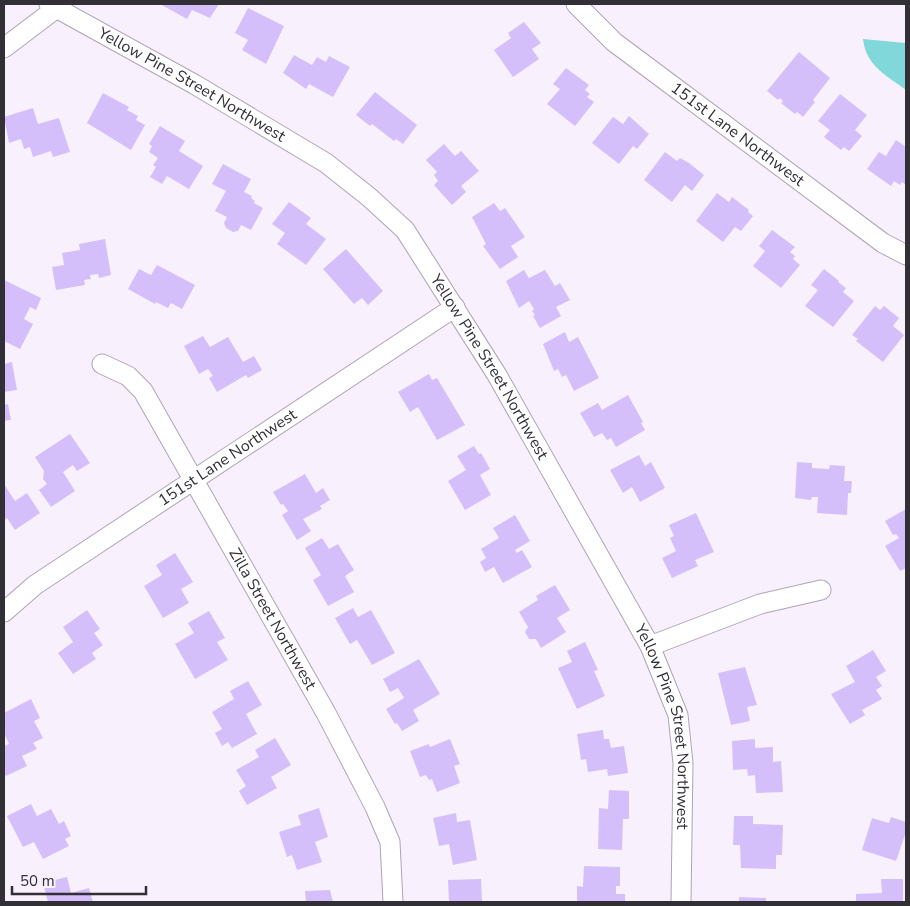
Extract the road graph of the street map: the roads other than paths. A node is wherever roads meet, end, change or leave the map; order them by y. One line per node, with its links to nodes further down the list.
1 (576, 4): 4 (street, 151st Lane Northwest)
2 (56, 5): 3 (street); 5 (street, Yellow Pine Street Northwest)
3 (4, 48)
4 (906, 255)
5 (455, 306): 7 (street, 151st Lane Northwest); 10 (street, Yellow Pine Street Northwest)
6 (102, 364): 7 (street, Zilla Street Northwest)
7 (194, 480): 9 (street, 151st Lane Northwest); 11 (street, Zilla Street Northwest)
8 (821, 590): 10 (street)
9 (4, 612)
10 (650, 646): 12 (street, Yellow Pine Street Northwest)
11 (393, 902)
12 (681, 902)

